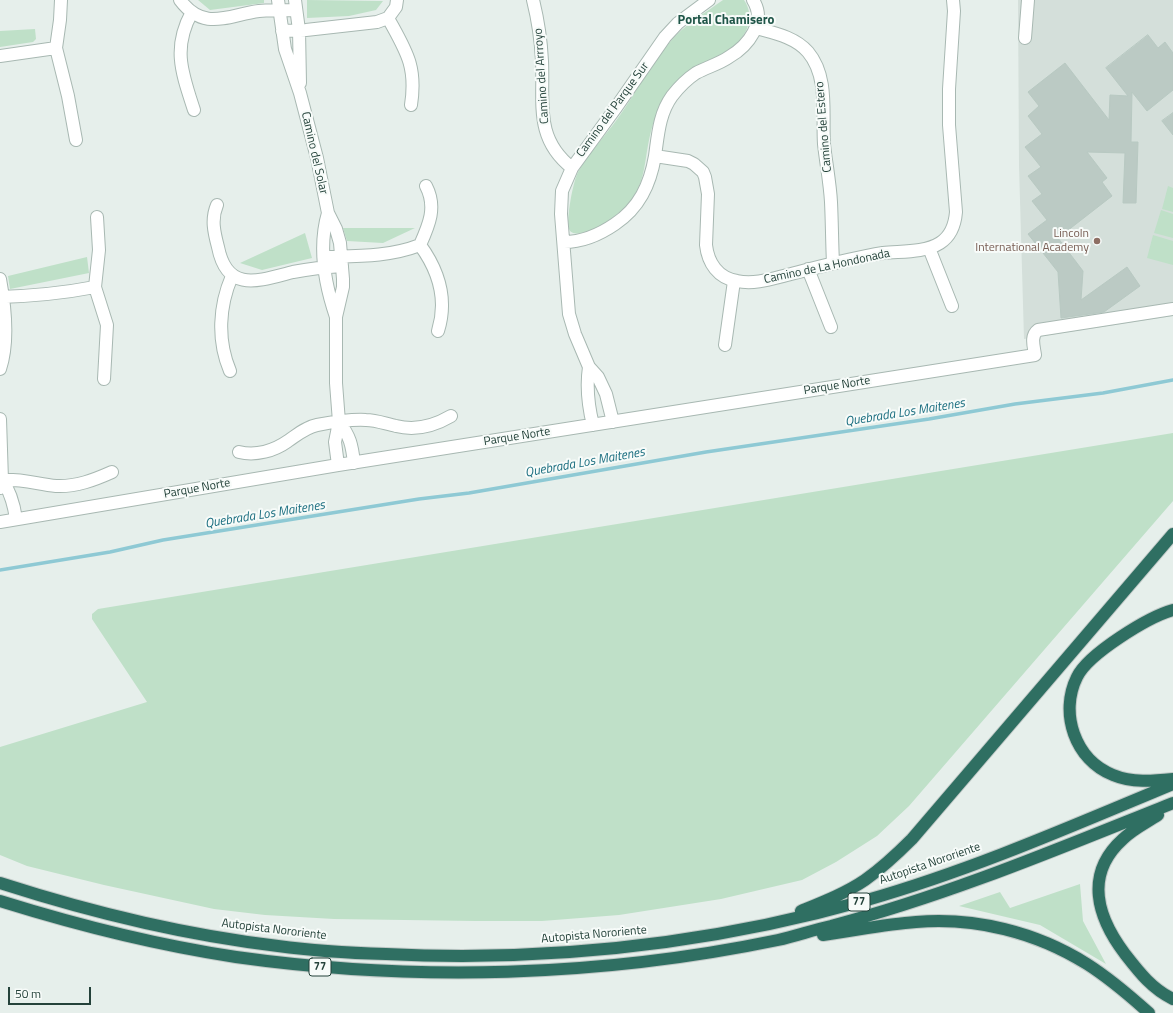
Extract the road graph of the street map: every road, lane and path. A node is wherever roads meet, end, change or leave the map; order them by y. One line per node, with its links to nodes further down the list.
1 (61, 0): 17 (street)
2 (180, 0): 11 (street, Camino del Solar)
3 (397, 0): 12 (street)
4 (533, 0): 24 (street, Camino del Arrroyo)
5 (710, 0): 24 (street, Camino del Parque Sur)
6 (753, 0): 13 (street)
7 (953, 0): 31 (street, Camino de La Hondonada)
8 (1028, 0): 16 (street)
9 (278, 5): 10 (street, Camino del Solar); 11 (street, Camino del Solar); 15 (street, Camino del Solar)
10 (296, 5): 14 (street, Camino del Solar)
11 (192, 12): 21 (street)
12 (388, 18): 14 (street); 20 (street)
13 (756, 28): 23 (street); 34 (street, Camino del Estero)
14 (299, 30): 15 (street); 19 (street, Camino del Solar)
15 (282, 31): 19 (street, Camino del Solar)
16 (1025, 38)
17 (56, 48): 18 (street); 22 (street)
18 (0, 56)
19 (300, 93): 27 (street, Camino del Solar)
20 (410, 105)
21 (194, 110)
22 (76, 140)
23 (655, 156): 29 (street); 38 (street, Camino de La Hondonada)
24 (572, 168): 29 (street, Camino del Parque Sur)
25 (426, 186): 30 (street)
26 (217, 205): 36 (street)
27 (328, 213): 32 (street, Camino del Solar); 33 (street, Camino del Solar)
28 (97, 218): 39 (street)
29 (564, 242): 48 (street, Camino del Parque Sur)
30 (420, 245): 32 (street); 46 (street)
31 (929, 248): 34 (street, Camino de La Hondonada); 41 (street)
32 (342, 261): 33 (street); 43 (street, Camino del Solar)
33 (324, 262): 36 (street); 43 (street, Camino del Solar)
34 (833, 263): 35 (street, Camino de La Hondonada)
35 (808, 269): 38 (street, Camino de La Hondonada); 45 (street)
36 (232, 276): 50 (street)
37 (0, 279): 40 (street)
38 (734, 281): 47 (street)
39 (95, 286): 40 (street); 51 (street)
40 (1, 297): 44 (street)
41 (952, 306)
42 (1173, 309): 55 (street, Parque Norte)
43 (336, 317): 54 (street, Camino del Solar)
44 (2, 323): 49 (street)
45 (831, 327)
46 (438, 331)
47 (725, 345)
48 (589, 367): 55 (street); 56 (street)
49 (0, 369)
50 (230, 371)
51 (104, 379)
52 (451, 416): 54 (street)
53 (0, 419): 61 (street)
54 (339, 422): 57 (street); 58 (street, Camino del Solar); 59 (street, Camino del Solar)
55 (613, 422): 56 (street, Parque Norte)
56 (593, 425): 58 (street, Parque Norte)
57 (239, 452)
58 (354, 463): 59 (street, Parque Norte)
59 (338, 465): 62 (street, Parque Norte)
60 (112, 472): 61 (street)
61 (1, 483): 62 (street)
62 (16, 519): 63 (street, Parque Norte)
63 (0, 522)
64 (1173, 534): 72 (highway)
65 (1173, 610): 66 (highway)
66 (1173, 779)
67 (1173, 784): 72 (highway, Autopista Nororiente / 77)
68 (1173, 803): 73 (highway, 77)
69 (1173, 808): 74 (highway)
70 (0, 883): 72 (highway, Autopista Nororiente / 77)
71 (0, 901): 73 (highway, 77)
72 (760, 926)
73 (780, 939): 75 (highway)
74 (1173, 999)
75 (1149, 1013)

